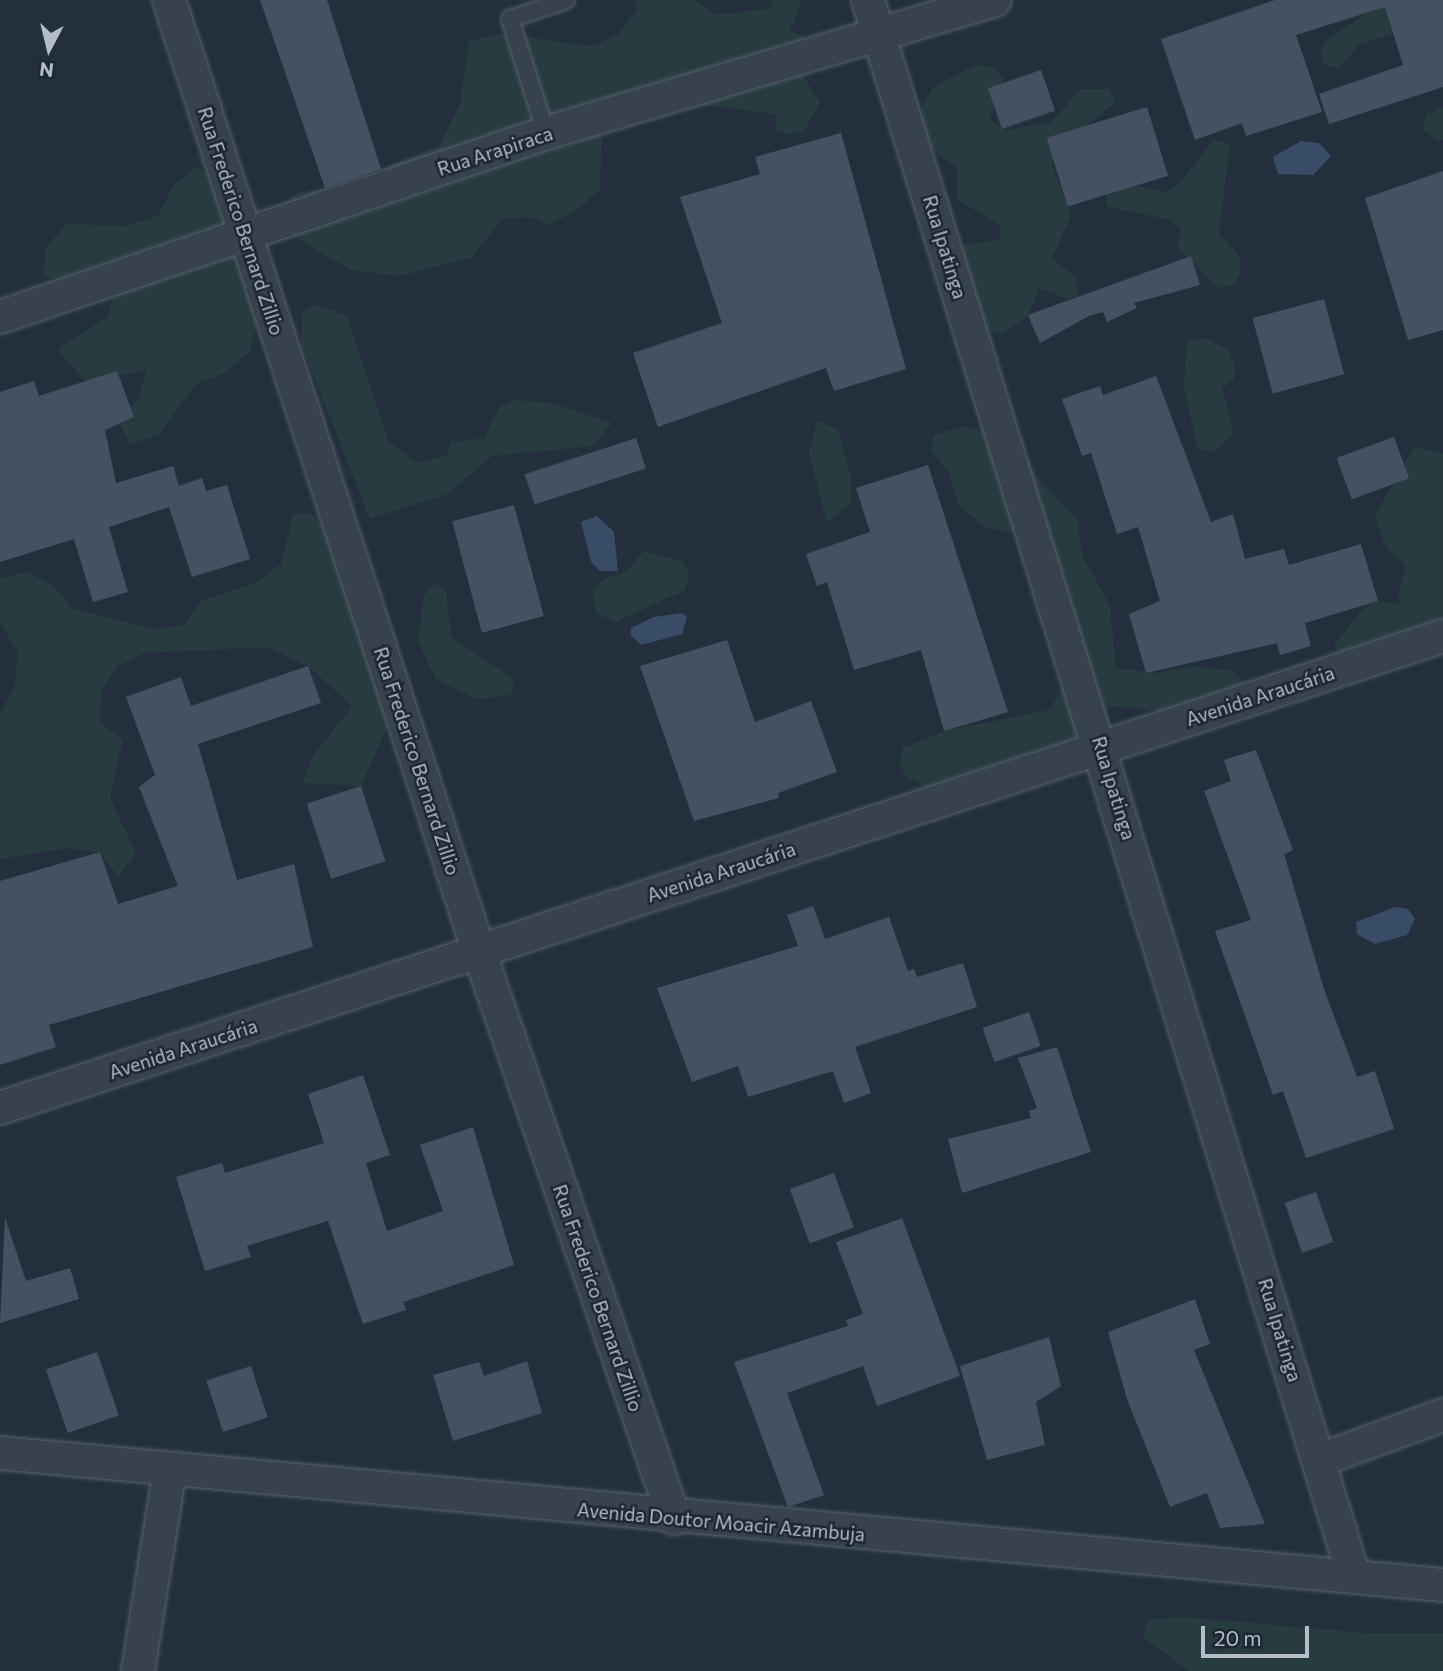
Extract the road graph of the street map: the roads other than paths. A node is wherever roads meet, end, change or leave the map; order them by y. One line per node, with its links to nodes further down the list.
1 (169, 0): 7 (street, Rua Frederico Bernard Zillio)
2 (566, 0): 6 (lane)
3 (868, 0): 5 (street, Rua Ipatinga)
4 (995, 0): 5 (street, Rua Arapiraca)
5 (880, 37): 6 (street, Rua Arapiraca); 10 (street, Rua Ipatinga)
6 (546, 133): 7 (street, Rua Arapiraca)
7 (246, 234): 8 (street, Rua Arapiraca); 11 (street, Rua Frederico Bernard Zillio)
8 (0, 317)
9 (1443, 636): 10 (street, Avenida Araucária)
10 (1101, 748): 11 (street, Avenida Araucária); 15 (street, Rua Ipatinga)
11 (479, 951): 12 (street, Avenida Araucária); 17 (street, Rua Frederico Bernard Zillio)
12 (0, 1108)
13 (1443, 1415): 15 (street)
14 (0, 1453): 16 (street, Avenida Doutor Moacir Azambuja)
15 (1320, 1460): 18 (street, Rua Ipatinga)
16 (170, 1470): 17 (street, Avenida Doutor Moacir Azambuja); 20 (street)
17 (674, 1518): 18 (street, Avenida Doutor Moacir Azambuja)
18 (1354, 1577): 19 (street, Avenida Doutor Moacir Azambuja)
19 (1443, 1585)
20 (138, 1671)

